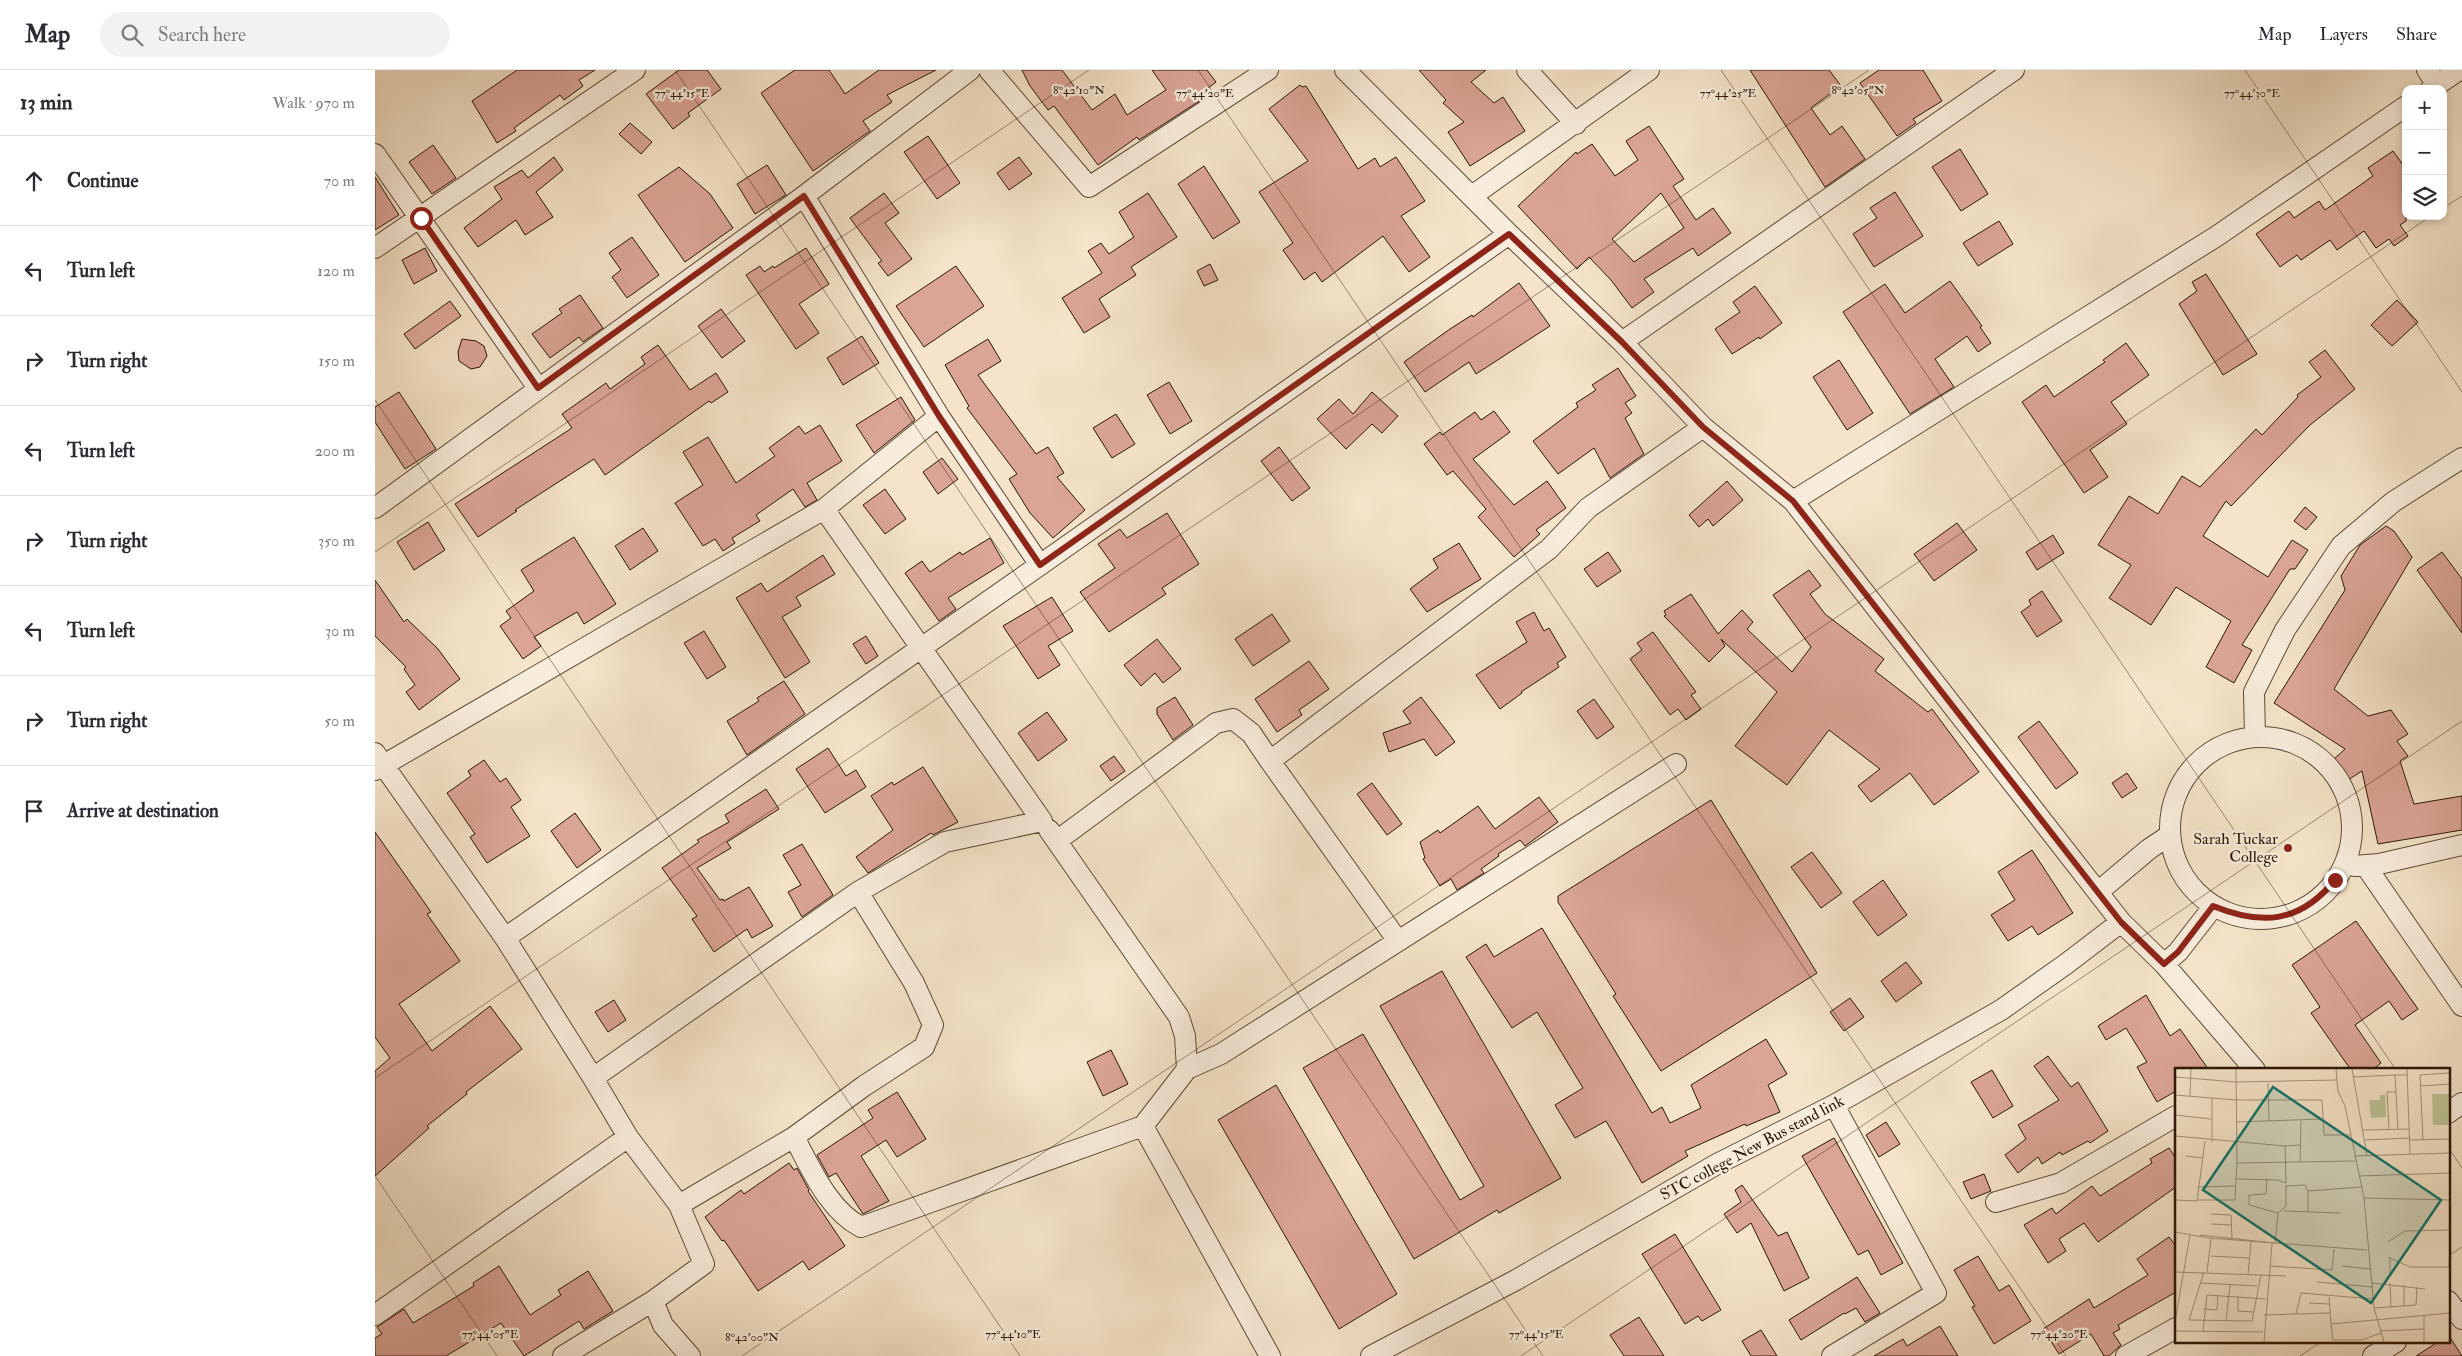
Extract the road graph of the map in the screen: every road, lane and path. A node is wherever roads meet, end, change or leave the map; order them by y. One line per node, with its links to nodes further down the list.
1 (635, 70): 16 (street)
2 (970, 70): 14 (street)
3 (989, 70): 4 (street)
4 (1268, 70)
5 (1345, 70): 15 (street)
6 (1527, 70): 12 (street)
7 (1649, 70): 12 (street)
8 (2014, 70): 19 (street)
9 (2459, 70): 10 (street)
10 (2432, 81)
11 (2402, 109): 24 (street)
12 (1576, 124): 15 (street)
13 (375, 154): 16 (street)
14 (804, 196): 20 (street); 21 (street)
15 (1472, 196): 17 (street)
16 (421, 218): 18 (street); 20 (street)
17 (1509, 234): 19 (street); 27 (street)
18 (375, 248)
19 (1622, 342): 22 (street)
20 (538, 388): 25 (street)
21 (939, 416): 26 (street); 27 (street)
22 (1703, 427): 24 (street); 30 (street)
23 (2462, 458): 29 (street)
24 (1793, 501): 40 (street)
25 (375, 508)
26 (824, 509): 28 (street); 31 (street)
27 (1040, 565): 28 (street)
28 (920, 649): 33 (street); 43 (street)
29 (2255, 737): 34 (street); 38 (street)
30 (1270, 761): 35 (street); 44 (street)
31 (378, 762): 43 (street)
32 (1676, 764): 44 (street)
33 (1042, 821): 35 (street); 39 (street)
34 (2170, 835): 40 (street); 41 (street)
35 (1058, 840): 48 (street)
36 (2462, 845): 37 (street)
37 (2365, 865): 38 (street); 46 (street)
38 (2343, 867): 41 (street)
39 (858, 892): 49 (street); 56 (street)
40 (2098, 892): 42 (street)
41 (2213, 906): 45 (street)
42 (2121, 922): 45 (street); 51 (street, STC college New Bus stand link)
43 (505, 938): 49 (street)
44 (1398, 941): 48 (street)
45 (2164, 964): 47 (street)
46 (2462, 1006)
47 (2253, 1068)
48 (1187, 1069): 54 (street)
49 (593, 1078): 55 (street)
50 (2462, 1103): 52 (street)
51 (1834, 1105): 66 (street, STC college New Bus stand link); 67 (street)
52 (2449, 1112)
53 (2175, 1117): 57 (street)
54 (1143, 1126): 56 (street); 65 (street)
55 (628, 1137): 58 (street); 60 (street)
56 (794, 1137): 58 (street)
57 (1996, 1202)
58 (679, 1205): 59 (street)
59 (653, 1301): 63 (street); 64 (street)
60 (375, 1315)
61 (2175, 1329): 68 (street)
62 (2392, 1344): 69 (street)
63 (563, 1356)
64 (690, 1356)
65 (1271, 1356)
66 (1371, 1356)
67 (1832, 1356)
68 (2126, 1356)
69 (2373, 1356)

